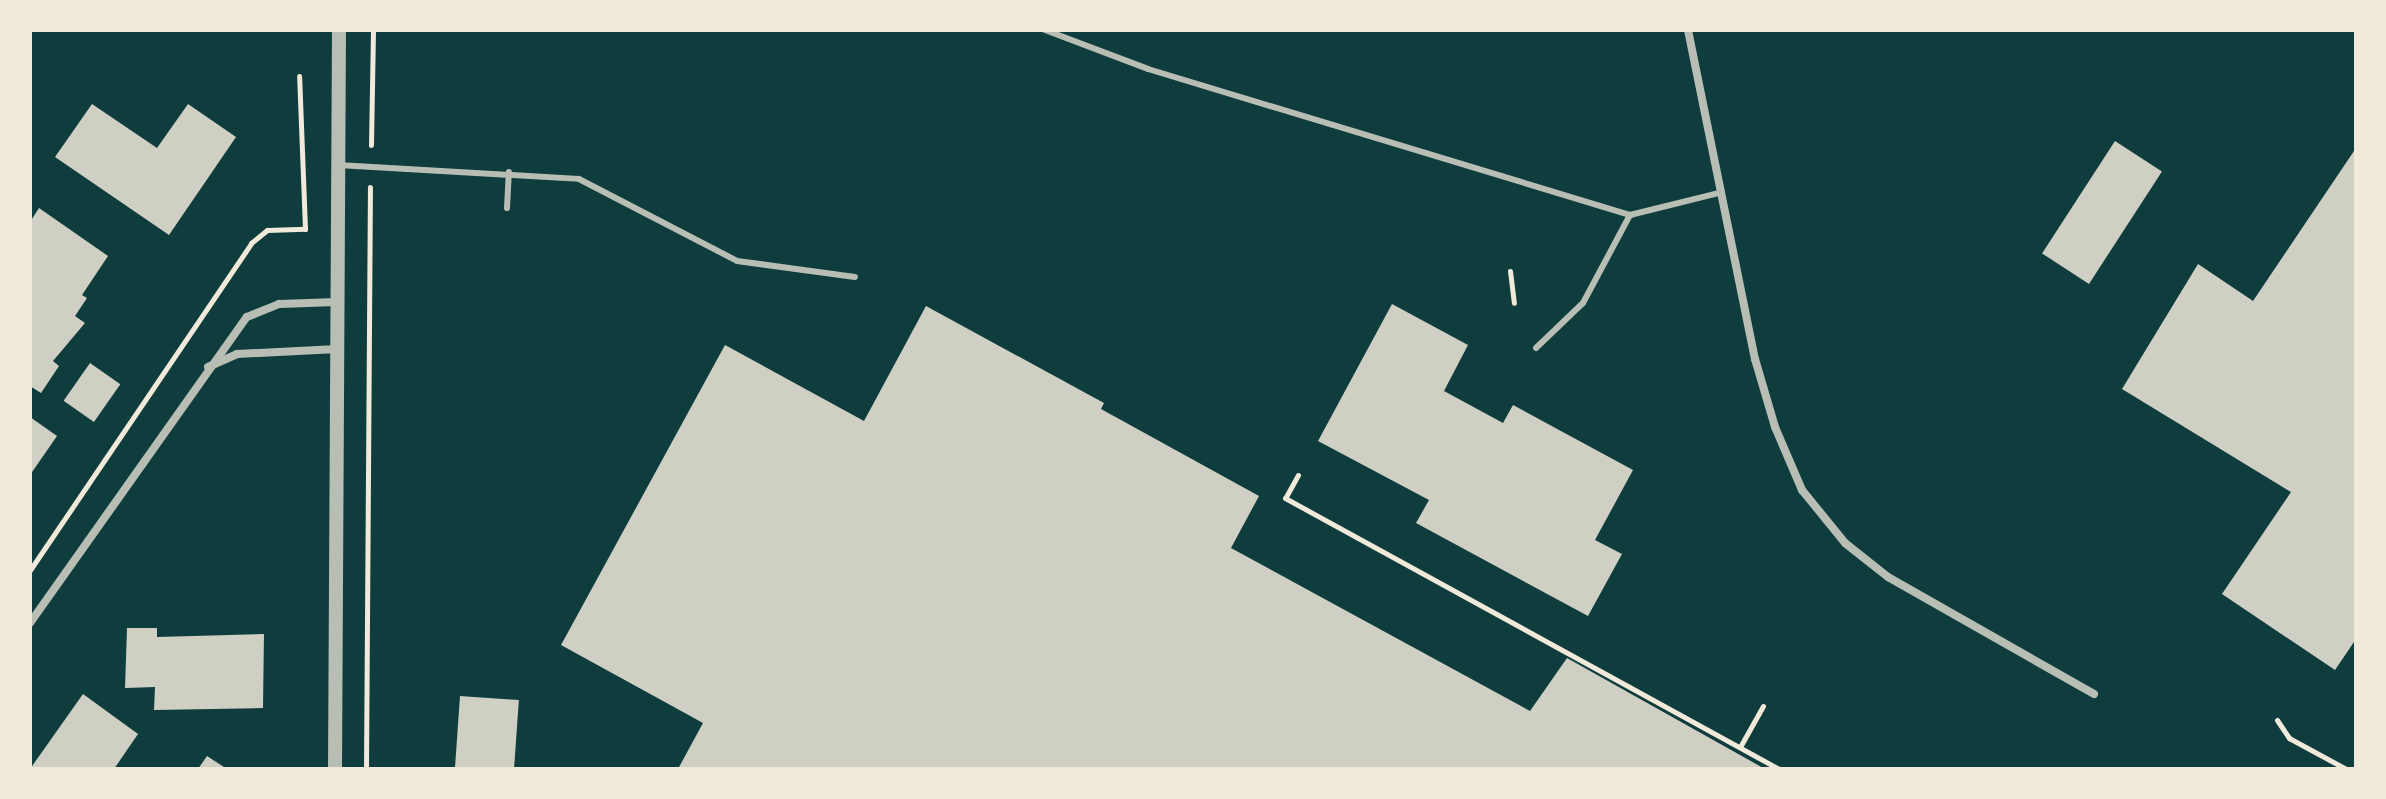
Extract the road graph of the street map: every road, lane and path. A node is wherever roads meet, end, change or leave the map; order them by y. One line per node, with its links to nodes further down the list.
1 (339, 30): 6 (street)
2 (373, 30): 7 (path)
3 (1045, 30): 11 (lane)
4 (1688, 30): 9 (street)
5 (299, 76): 20 (path)
6 (338, 165): 7 (lane); 14 (street)
7 (370, 166): 8 (lane); 27 (path)
8 (509, 172): 10 (lane); 13 (lane)
9 (1719, 193): 11 (lane); 22 (street)
10 (507, 208)
11 (1630, 215): 16 (lane)
12 (1510, 271): 15 (path)
13 (855, 277)
14 (337, 302): 17 (street); 18 (street)
15 (1514, 303)
16 (1536, 348)
17 (337, 349): 18 (street); 26 (street)
18 (208, 367): 21 (street)
19 (1298, 475): 25 (path)
20 (30, 570)
21 (30, 623)
22 (2094, 694)
23 (1763, 706): 25 (path)
24 (2277, 720): 31 (path)
25 (1740, 747): 28 (path)
26 (335, 769)
27 (366, 769)
28 (1779, 769)
29 (2070, 769): 30 (path)
30 (2128, 769)
31 (2346, 769)

